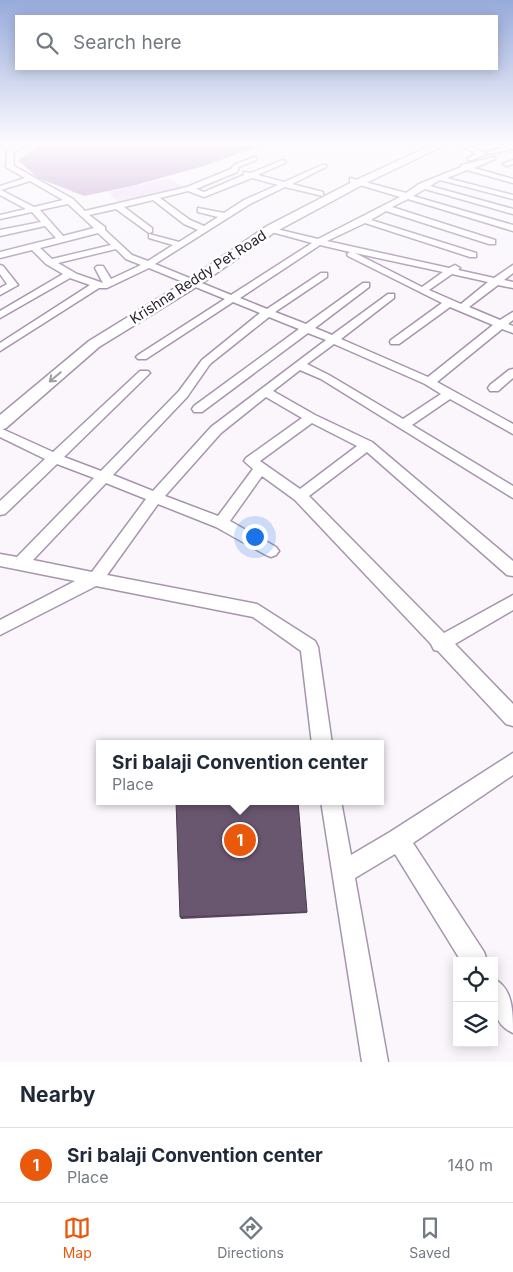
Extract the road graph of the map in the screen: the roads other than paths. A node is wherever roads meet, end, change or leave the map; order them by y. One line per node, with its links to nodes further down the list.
1 (6, 195): 12 (street)
2 (55, 195): 11 (street)
3 (168, 195): 10 (street)
4 (263, 195): 20 (street)
5 (319, 195): 46 (main road, Krishna Reddy Pet Road)
6 (332, 195): 27 (main road, Krishna Reddy Pet Road)
7 (401, 195): 9 (street)
8 (452, 195): 18 (street)
9 (406, 196): 14 (street); 24 (street)
10 (155, 198): 13 (street); 26 (street)
11 (70, 201): 15 (street); 19 (street)
12 (25, 202): 15 (street); 16 (street)
13 (118, 206): 19 (street); 32 (street)
14 (386, 208): 22 (street); 31 (street)
15 (33, 209): 21 (street); 23 (street)
16 (0, 210)
17 (201, 210): 20 (street)
18 (513, 212)
19 (83, 214): 25 (street)
20 (224, 216): 26 (street)
21 (0, 217)
22 (364, 220): 30 (street); 37 (street)
23 (46, 222): 28 (street); 29 (street)
24 (513, 228): 31 (street)
25 (102, 229): 29 (street); 34 (street)
26 (204, 229): 32 (street)
27 (271, 229): 30 (street); 46 (main road, Krishna Reddy Pet Road)
28 (0, 233)
29 (62, 240): 35 (street)
30 (319, 242): 33 (street); 54 (street)
31 (492, 242): 37 (street)
32 (180, 245): 39 (street)
33 (335, 245): 43 (street); 51 (street)
34 (119, 246): 38 (street); 39 (street)
35 (34, 247): 36 (street); 38 (street)
36 (0, 255)
37 (473, 255): 43 (street)
38 (49, 262): 44 (street)
39 (148, 265): 46 (street); 48 (street)
40 (0, 268): 52 (street)
41 (100, 268): 48 (street)
42 (513, 268): 47 (street)
43 (451, 271): 47 (street); 51 (street)
44 (68, 275): 48 (street); 58 (street)
45 (324, 275): 57 (street)
46 (188, 281): 54 (street); 74 (main road, Krishna Reddy Pet Road); 77 (main road, Krishna Reddy Pet Road, one-way to 77)
47 (496, 281): 50 (street); 56 (street)
48 (103, 284): 65 (street)
49 (366, 285): 61 (street)
50 (513, 285)
51 (422, 291): 55 (street)
52 (0, 292)
53 (391, 296): 63 (street)
54 (232, 299): 57 (street); 66 (street)
55 (450, 302): 56 (street); 64 (street)
56 (463, 307): 60 (street)
57 (267, 313): 61 (street); 84 (street)
58 (0, 315)
59 (513, 315): 60 (street)
60 (501, 324): 62 (street); 70 (street)
61 (306, 328): 63 (street); 75 (street)
62 (513, 330)
63 (333, 339): 67 (street); 70 (street)
64 (395, 342)
65 (0, 348)
66 (142, 357)
67 (298, 365): 72 (street); 78 (street)
68 (513, 372): 71 (street)
69 (144, 373): 82 (street)
70 (429, 382): 73 (street)
71 (494, 388)
72 (266, 391): 76 (street); 87 (street)
73 (450, 393): 78 (street); 79 (street)
74 (0, 408)
75 (198, 409)
76 (312, 418): 81 (street); 83 (street)
77 (0, 424)
78 (403, 425): 85 (street)
79 (513, 430)
80 (0, 432): 82 (street)
81 (367, 446): 86 (street); 93 (street)
82 (54, 458): 84 (street); 88 (street)
83 (261, 468): 86 (street); 89 (street)
84 (103, 478): 87 (street); 92 (street)
85 (513, 493)
86 (300, 496): 97 (street)
87 (155, 498): 89 (street); 94 (street)
88 (0, 510)
89 (221, 523): 90 (street)
90 (271, 551)
91 (0, 560): 92 (street)
92 (20, 564): 94 (street)
93 (513, 570)
94 (96, 578): 96 (street); 99 (street)
95 (513, 602): 97 (street)
96 (0, 628)
97 (440, 644): 98 (street)
98 (513, 717)
99 (321, 740)
100 (513, 763): 102 (street)
101 (331, 805): 103 (street)
102 (398, 840): 103 (street); 104 (street)
103 (344, 872): 107 (street)
104 (472, 957)
105 (498, 997): 106 (street)
106 (513, 1020)
107 (375, 1062)

